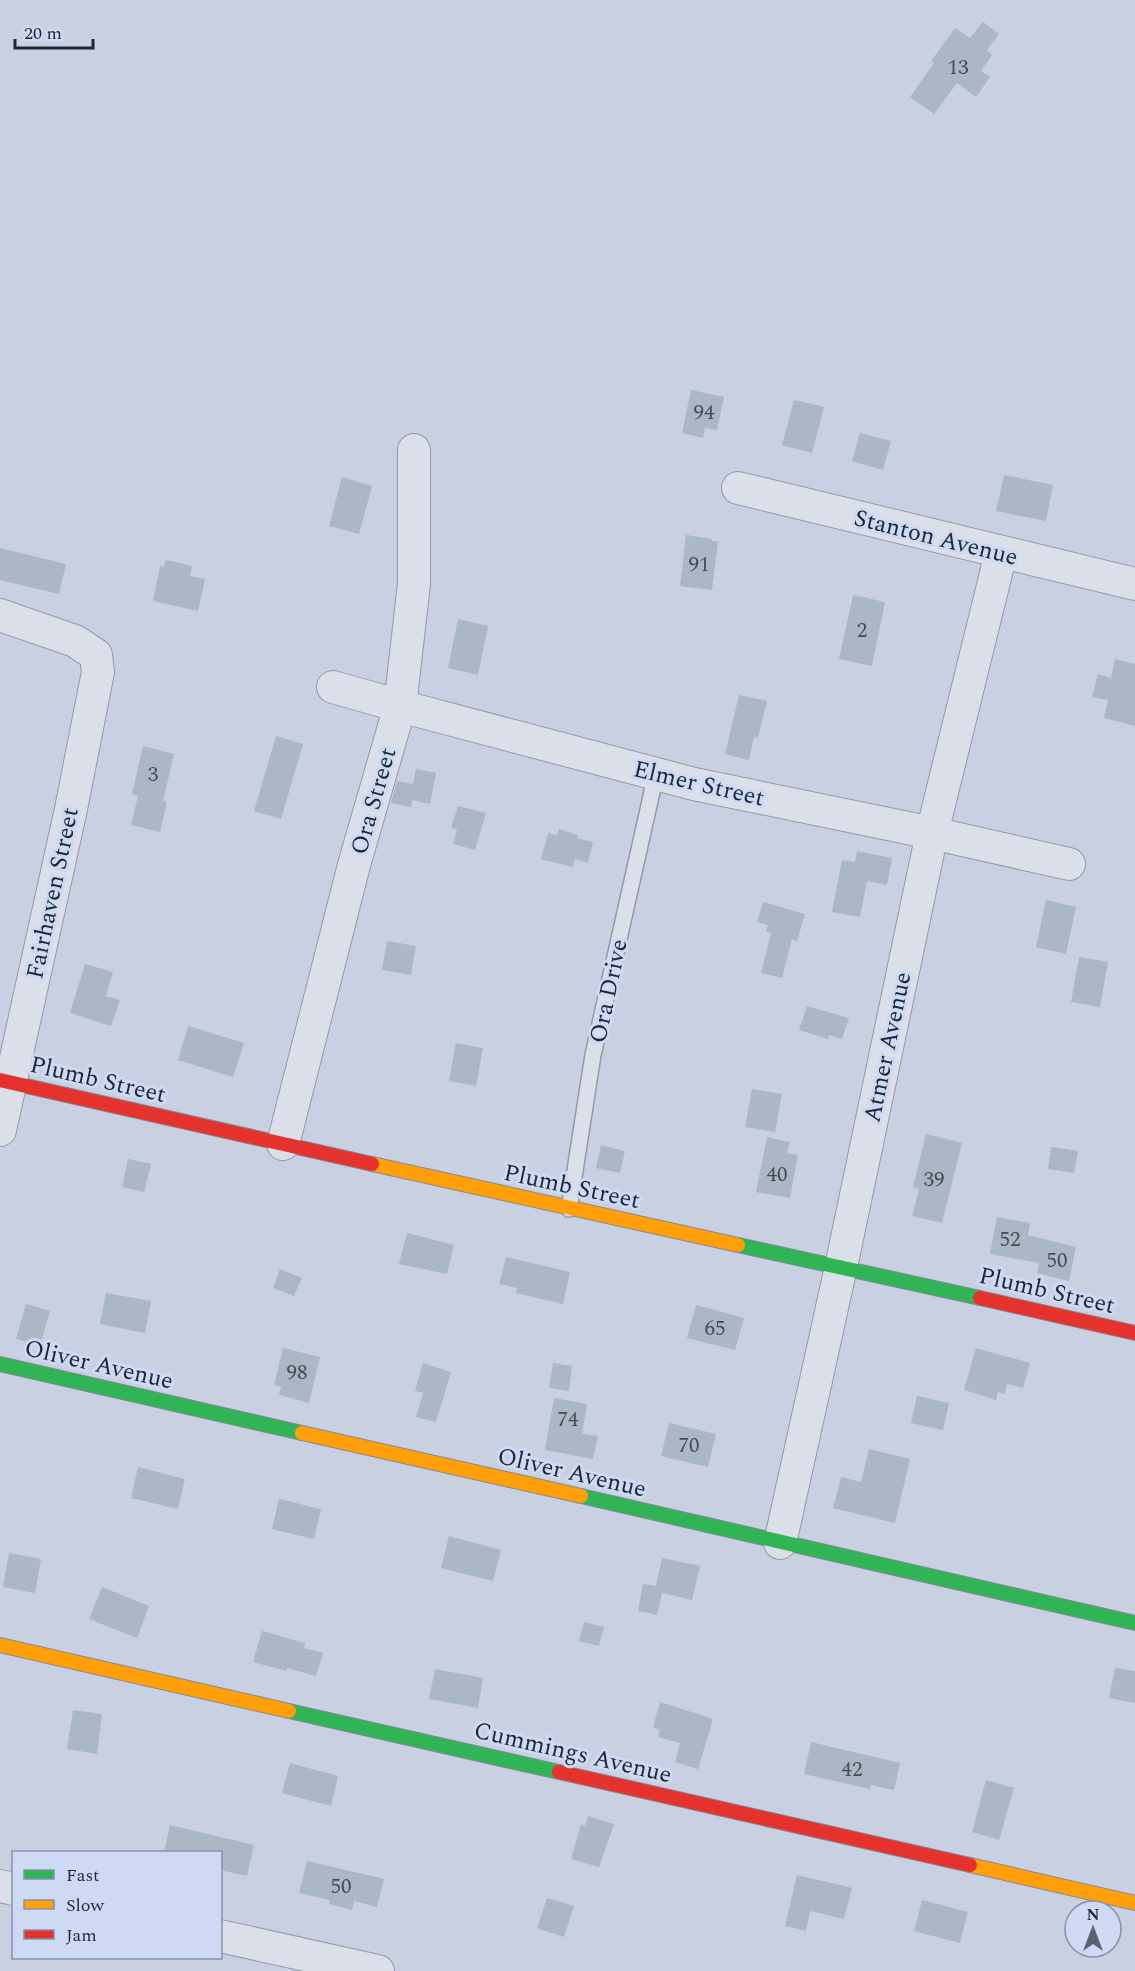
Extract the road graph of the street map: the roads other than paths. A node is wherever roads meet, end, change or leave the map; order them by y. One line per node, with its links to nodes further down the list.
1 (414, 450): 7 (street, Ora Street)
2 (738, 488): 3 (street, Stanton Avenue)
3 (1001, 553): 4 (street, Stanton Avenue); 9 (street, Atmer Avenue)
4 (1135, 584)
5 (0, 615): 11 (street, Fairhaven Street)
6 (333, 687): 7 (street, Elmer Street)
7 (400, 706): 8 (street, Elmer Street); 13 (street, Ora Street)
8 (656, 774): 9 (street, Elmer Street); 14 (lane, Ora Drive)
9 (932, 833): 10 (street, Elmer Street); 15 (street, Atmer Avenue)
10 (1070, 864)
11 (5, 1081): 12 (street, Fairhaven Street); 13 (street, Plumb Street)
12 (0, 1130)
13 (283, 1144): 14 (street, Plumb Street)
14 (569, 1209): 15 (street, Plumb Street)
15 (841, 1267): 16 (street, Plumb Street); 18 (street, Atmer Avenue)
16 (1135, 1333)
17 (0, 1364): 18 (street, Oliver Avenue)
18 (780, 1543): 19 (street, Oliver Avenue)
19 (1135, 1623)
20 (0, 1645): 21 (street, Cummings Avenue)
21 (1135, 1904)
22 (222, 1936): 23 (street)
23 (378, 1971)

